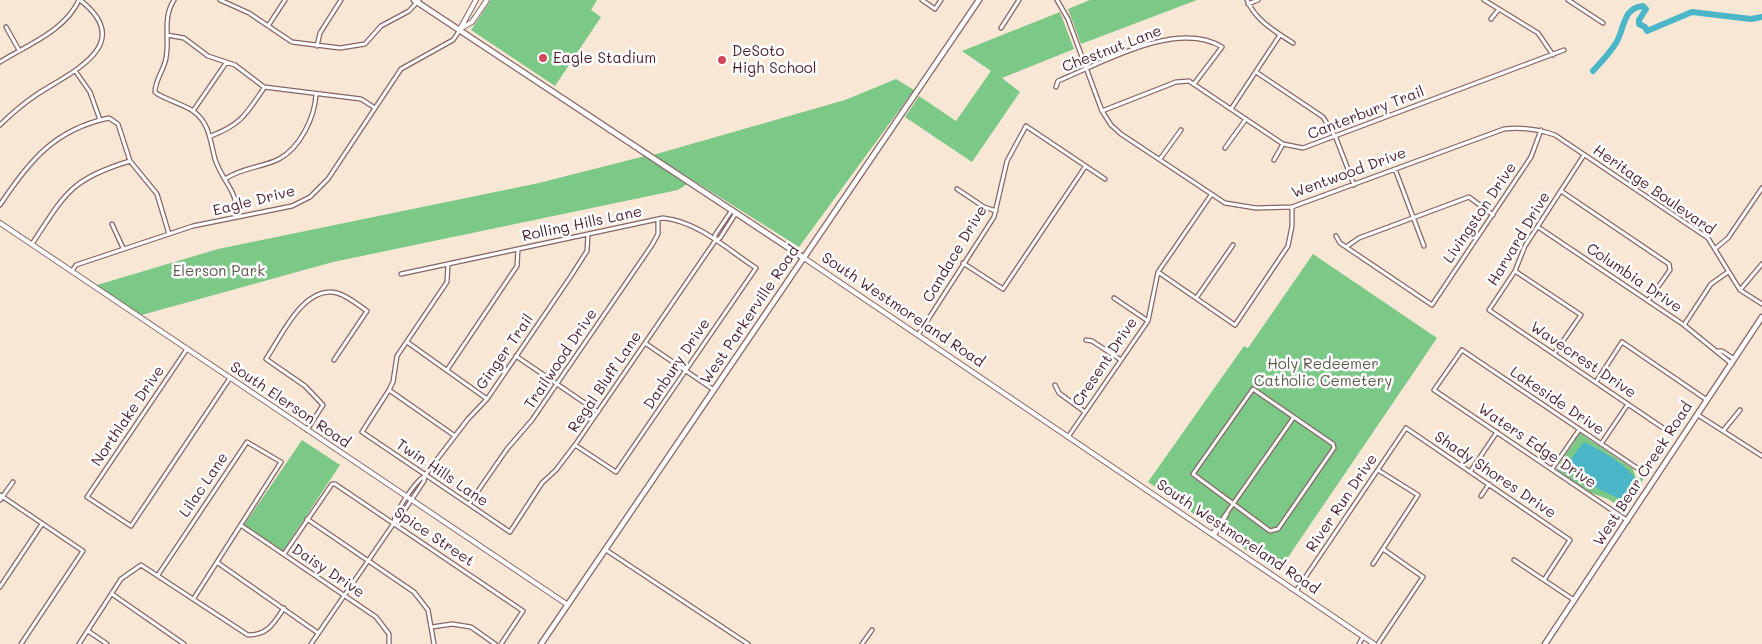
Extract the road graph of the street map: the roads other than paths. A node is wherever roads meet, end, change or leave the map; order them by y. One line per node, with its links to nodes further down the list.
1 (80, 0): 31 (street); 37 (street)
2 (174, 0): 27 (street)
3 (220, 0): 19 (street)
4 (229, 0): 19 (street)
5 (285, 0): 23 (street)
6 (341, 0): 30 (street)
7 (476, 0): 26 (street, Eagle Drive)
8 (486, 0): 26 (street, Eagle Drive)
9 (922, 0): 10 (street)
10 (941, 0)
11 (979, 0): 92 (main road, West Parkerville Road)
12 (1019, 0): 25 (street)
13 (1057, 0): 36 (street, Wentwood Drive)
14 (1258, 0): 18 (street)
15 (1484, 0): 20 (street)
16 (1568, 0): 22 (street)
17 (417, 1): 26 (main road, South Westmoreland Road); 30 (street)
18 (1248, 2): 28 (street)
19 (226, 4): 23 (street)
20 (1498, 9): 21 (street); 33 (street)
21 (1491, 19)
22 (1602, 23)
23 (268, 26): 30 (street)
24 (6, 27): 31 (street)
25 (1000, 28)
26 (460, 29): 43 (street, Eagle Drive); 73 (main road, South Westmoreland Road)
27 (167, 35): 35 (street); 45 (street)
28 (1280, 35): 29 (street); 38 (street)
29 (1293, 43)
30 (316, 46)
31 (18, 50): 34 (street)
32 (1564, 50): 33 (street, Canterbury Trail)
33 (1553, 55): 53 (street, Canterbury Trail)
34 (0, 62)
35 (226, 63): 41 (street); 45 (street)
36 (1086, 70): 39 (street, Chestnut Lane); 40 (street, Chestnut Lane); 46 (street, Wentwood Drive)
37 (76, 72): 48 (street); 49 (street)
38 (1256, 72): 44 (street); 53 (street)
39 (1194, 84): 44 (street, Canterbury Trail); 46 (street)
40 (1056, 87)
41 (264, 88): 42 (street); 52 (street)
42 (316, 94): 43 (street); 63 (street)
43 (375, 108): 75 (street, Eagle Drive)
44 (1231, 109): 47 (street, Canterbury Trail)
45 (193, 111): 52 (street)
46 (1102, 111): 58 (street, Wentwood Drive)
47 (1246, 119): 54 (street, Canterbury Trail); 56 (street)
48 (100, 120): 60 (street); 70 (street)
49 (0, 125)
50 (1180, 130): 58 (street)
51 (1541, 130): 55 (street, Wentwood Drive); 62 (street, Wentwood Drive); 74 (street, Livingston Drive)
52 (211, 136): 63 (street)
53 (1336, 138): 54 (street, Canterbury Trail); 65 (street)
54 (1283, 144): 59 (street)
55 (1567, 144): 57 (street, Heritage Boulevard)
56 (1225, 148)
57 (1584, 155): 68 (street, Harvard Drive); 90 (street, Heritage Boulevard)
58 (1160, 159): 69 (street, Wentwood Drive)
59 (1274, 160)
60 (130, 161): 81 (street); 85 (street)
61 (1085, 167): 64 (street); 72 (street, Candace Drive); 93 (street)
62 (1395, 169): 65 (street, Wentwood Drive); 76 (street)
63 (225, 179): 75 (street)
64 (1104, 180)
65 (1354, 186): 71 (street, Wentwood Drive)
66 (1762, 188): 90 (street)
67 (957, 189): 72 (street)
68 (1561, 192): 80 (street, Harvard Drive); 105 (street)
69 (1211, 195): 71 (street, Wentwood Drive); 99 (street, Cresent Drive)
70 (0, 205)
71 (1292, 207): 103 (street)
72 (996, 211): 93 (street, Candace Drive)
73 (734, 212): 84 (street, Regal Bluff Lane); 92 (main road, South Westmoreland Road)
74 (1494, 215): 76 (street); 88 (street, Livingston Drive)
75 (238, 217): 81 (street, Eagle Drive)
76 (1413, 218): 87 (street); 88 (street)
77 (658, 219): 82 (street, Rolling Hills Lane); 84 (street, Rolling Hills Lane); 125 (street, Trailwood Drive)
78 (0, 222): 85 (street, South Elerson Road)
79 (112, 224): 89 (street)
80 (1538, 227): 98 (street, Harvard Drive); 105 (street, Columbia Drive)
81 (169, 234): 89 (street, Eagle Drive)
82 (588, 234): 91 (street, Rolling Hills Lane); 117 (street, Ginger Trail)
83 (1336, 236): 88 (street)
84 (715, 240): 96 (street, Rolling Hills Lane); 114 (street, Regal Bluff Lane)
85 (32, 244): 97 (street, South Elerson Road)
86 (1233, 245): 103 (street)
87 (1424, 246)
88 (1346, 247)
89 (124, 248): 97 (street, Eagle Drive)
90 (1716, 248): 100 (street, Heritage Boulevard)
91 (518, 249): 94 (street, Rolling Hills Lane); 121 (street)
92 (804, 258): 111 (street, South Westmoreland Road); 128 (main road, West Parkerville Road)
93 (963, 263): 111 (street, Candace Drive)
94 (448, 264): 101 (street, Rolling Hills Lane); 113 (street)
95 (1762, 264): 102 (street)
96 (756, 268): 122 (street, Danbury Drive)
97 (72, 271): 115 (street, South Elerson Road)
98 (1515, 271): 107 (street, Harvard Drive); 116 (street)
99 (1158, 272): 103 (street); 109 (street, Cresent Drive)
100 (1728, 272): 102 (street, Heritage Boulevard); 110 (street)
101 (401, 274)
102 (1740, 290): 106 (street, Heritage Boulevard)
103 (1197, 297)
104 (1114, 298): 109 (street)
105 (1648, 301): 110 (street, Columbia Drive)
106 (1762, 304)
107 (1489, 310): 116 (street, Wavecrest Drive)
108 (1762, 317): 120 (main road, West Bear Creek Road)
109 (1148, 321): 119 (street, Cresent Drive)
110 (1684, 325): 120 (street, Columbia Drive)
111 (918, 335): 145 (street, South Westmoreland Road)
112 (1086, 340): 119 (street)
113 (407, 342): 121 (street); 127 (street)
114 (645, 343): 122 (street); 134 (street, Regal Bluff Lane)
115 (187, 348): 123 (street, South Elerson Road); 123 (street, Northlake Drive)
116 (1554, 354): 124 (street, Wavecrest Drive)
117 (516, 356): 125 (street); 130 (street, Ginger Trail)
118 (334, 360): 139 (street)
119 (1121, 360): 135 (street, Cresent Drive)
120 (1734, 362): 131 (main road, West Bear Creek Road)
121 (446, 370): 130 (street)
122 (686, 370): 128 (street); 147 (street, Danbury Drive)
123 (230, 378): 139 (street, South Elerson Road)
124 (1596, 382): 131 (street); 132 (street, Wavecrest Drive)
125 (557, 384): 134 (street); 160 (street, Trailwood Drive)
126 (1055, 385): 135 (street)
127 (389, 390): 144 (street); 153 (street, Twin Hills Lane)
128 (714, 390): 170 (main road, West Parkerville Road)
129 (1434, 390): 140 (street, Lakeside Drive); 143 (street, Waters Edge Drive)
130 (487, 399): 144 (street, Ginger Trail)
131 (1707, 400): 136 (main road, West Bear Creek Road)
132 (1628, 404): 141 (street, Wavecrest Drive); 146 (street)
133 (1740, 410): 142 (street)
134 (598, 412): 147 (street, Regal Bluff Lane)
135 (1085, 412): 145 (street, Cresent Drive)
136 (1697, 414): 142 (street); 163 (main road, West Bear Creek Road)
137 (1294, 417): 161 (street); 161 (street); 161 (street)
138 (1406, 428): 150 (street, River Run Drive); 152 (street, Shady Shores Drive)
139 (307, 430): 158 (street, South Elerson Road)
140 (1579, 430): 146 (street, Lakeside Drive); 149 (street)
141 (1666, 430)
142 (1723, 431): 148 (street)
143 (1497, 432): 149 (street, Waters Edge Drive); 152 (street)
144 (455, 436): 153 (street, Ginger Trail)
145 (1068, 437): 168 (street, South Westmoreland Road)
146 (1601, 444): 151 (street, Lakeside Drive)
147 (575, 445): 167 (street, Regal Bluff Lane)
148 (1762, 456)
149 (1552, 469): 163 (street, Waters Edge Drive)
150 (1378, 470): 169 (street); 179 (street, River Run Drive)
151 (1640, 470)
152 (1470, 472): 155 (street, Shady Shores Drive)
153 (425, 476): 158 (street, Ginger Trail); 159 (street, Ginger Trail); 160 (street, Twin Hills Lane)
154 (13, 482): 157 (street)
155 (1489, 484): 156 (street); 177 (street, Shady Shores Drive)
156 (1481, 496)
157 (1, 497): 165 (street)
158 (407, 497): 159 (street, South Elerson Road); 164 (street, Ginger Trail)
159 (412, 500): 164 (street, Ginger Trail); 184 (street, South Elerson Road)
160 (469, 504): 167 (street, Twin Hills Lane)
161 (1234, 505): 168 (street)
162 (307, 519): 164 (street, Spice Street); 171 (street); 172 (street)
163 (1628, 520): 183 (main road, West Bear Creek Road)
164 (394, 523): 172 (street, Ginger Trail); 199 (street, Spice Street)
165 (42, 524): 178 (street); 191 (street)
166 (242, 526): 171 (street, Daisy Drive); 174 (street); 176 (street, Lilac Lane)
167 (510, 532)
168 (1212, 536): 179 (street, South Westmoreland Road)
169 (1383, 549): 175 (street); 205 (street)
170 (606, 550): 184 (main road, West Parkerville Road); 201 (street)
171 (284, 554): 181 (street, Daisy Drive)
172 (368, 560): 181 (street, Ginger Trail); 186 (street)
173 (1514, 560): 177 (street)
174 (218, 563): 182 (street); 185 (street)
175 (1373, 564)
176 (158, 574): 180 (street); 182 (street)
177 (1544, 580): 183 (street)
178 (0, 586)
179 (1296, 591): 190 (street, South Westmoreland Road)
180 (112, 594): 188 (street); 194 (street)
181 (344, 594): 189 (street, Ginger Trail); 196 (street, Daisy Drive)
182 (194, 598): 185 (street)
183 (1574, 600): 206 (main road, West Bear Creek Road)
184 (568, 605): 200 (main road, West Parkerville Road)
185 (284, 608): 189 (street)
186 (432, 627): 197 (street); 198 (street)
187 (872, 630): 202 (street)
188 (88, 631): 192 (street); 193 (street)
189 (318, 633): 195 (street, Ginger Trail)
190 (1364, 638): 203 (street); 204 (street, South Westmoreland Road)
191 (20, 644)
192 (79, 644)
193 (107, 644)
194 (184, 644)
195 (310, 644)
196 (389, 644)
197 (434, 644)
198 (495, 644)
199 (502, 644)
200 (541, 644)
201 (748, 644)
202 (862, 644)
203 (1359, 644)
204 (1374, 644)
205 (1378, 644)
206 (1545, 644)

